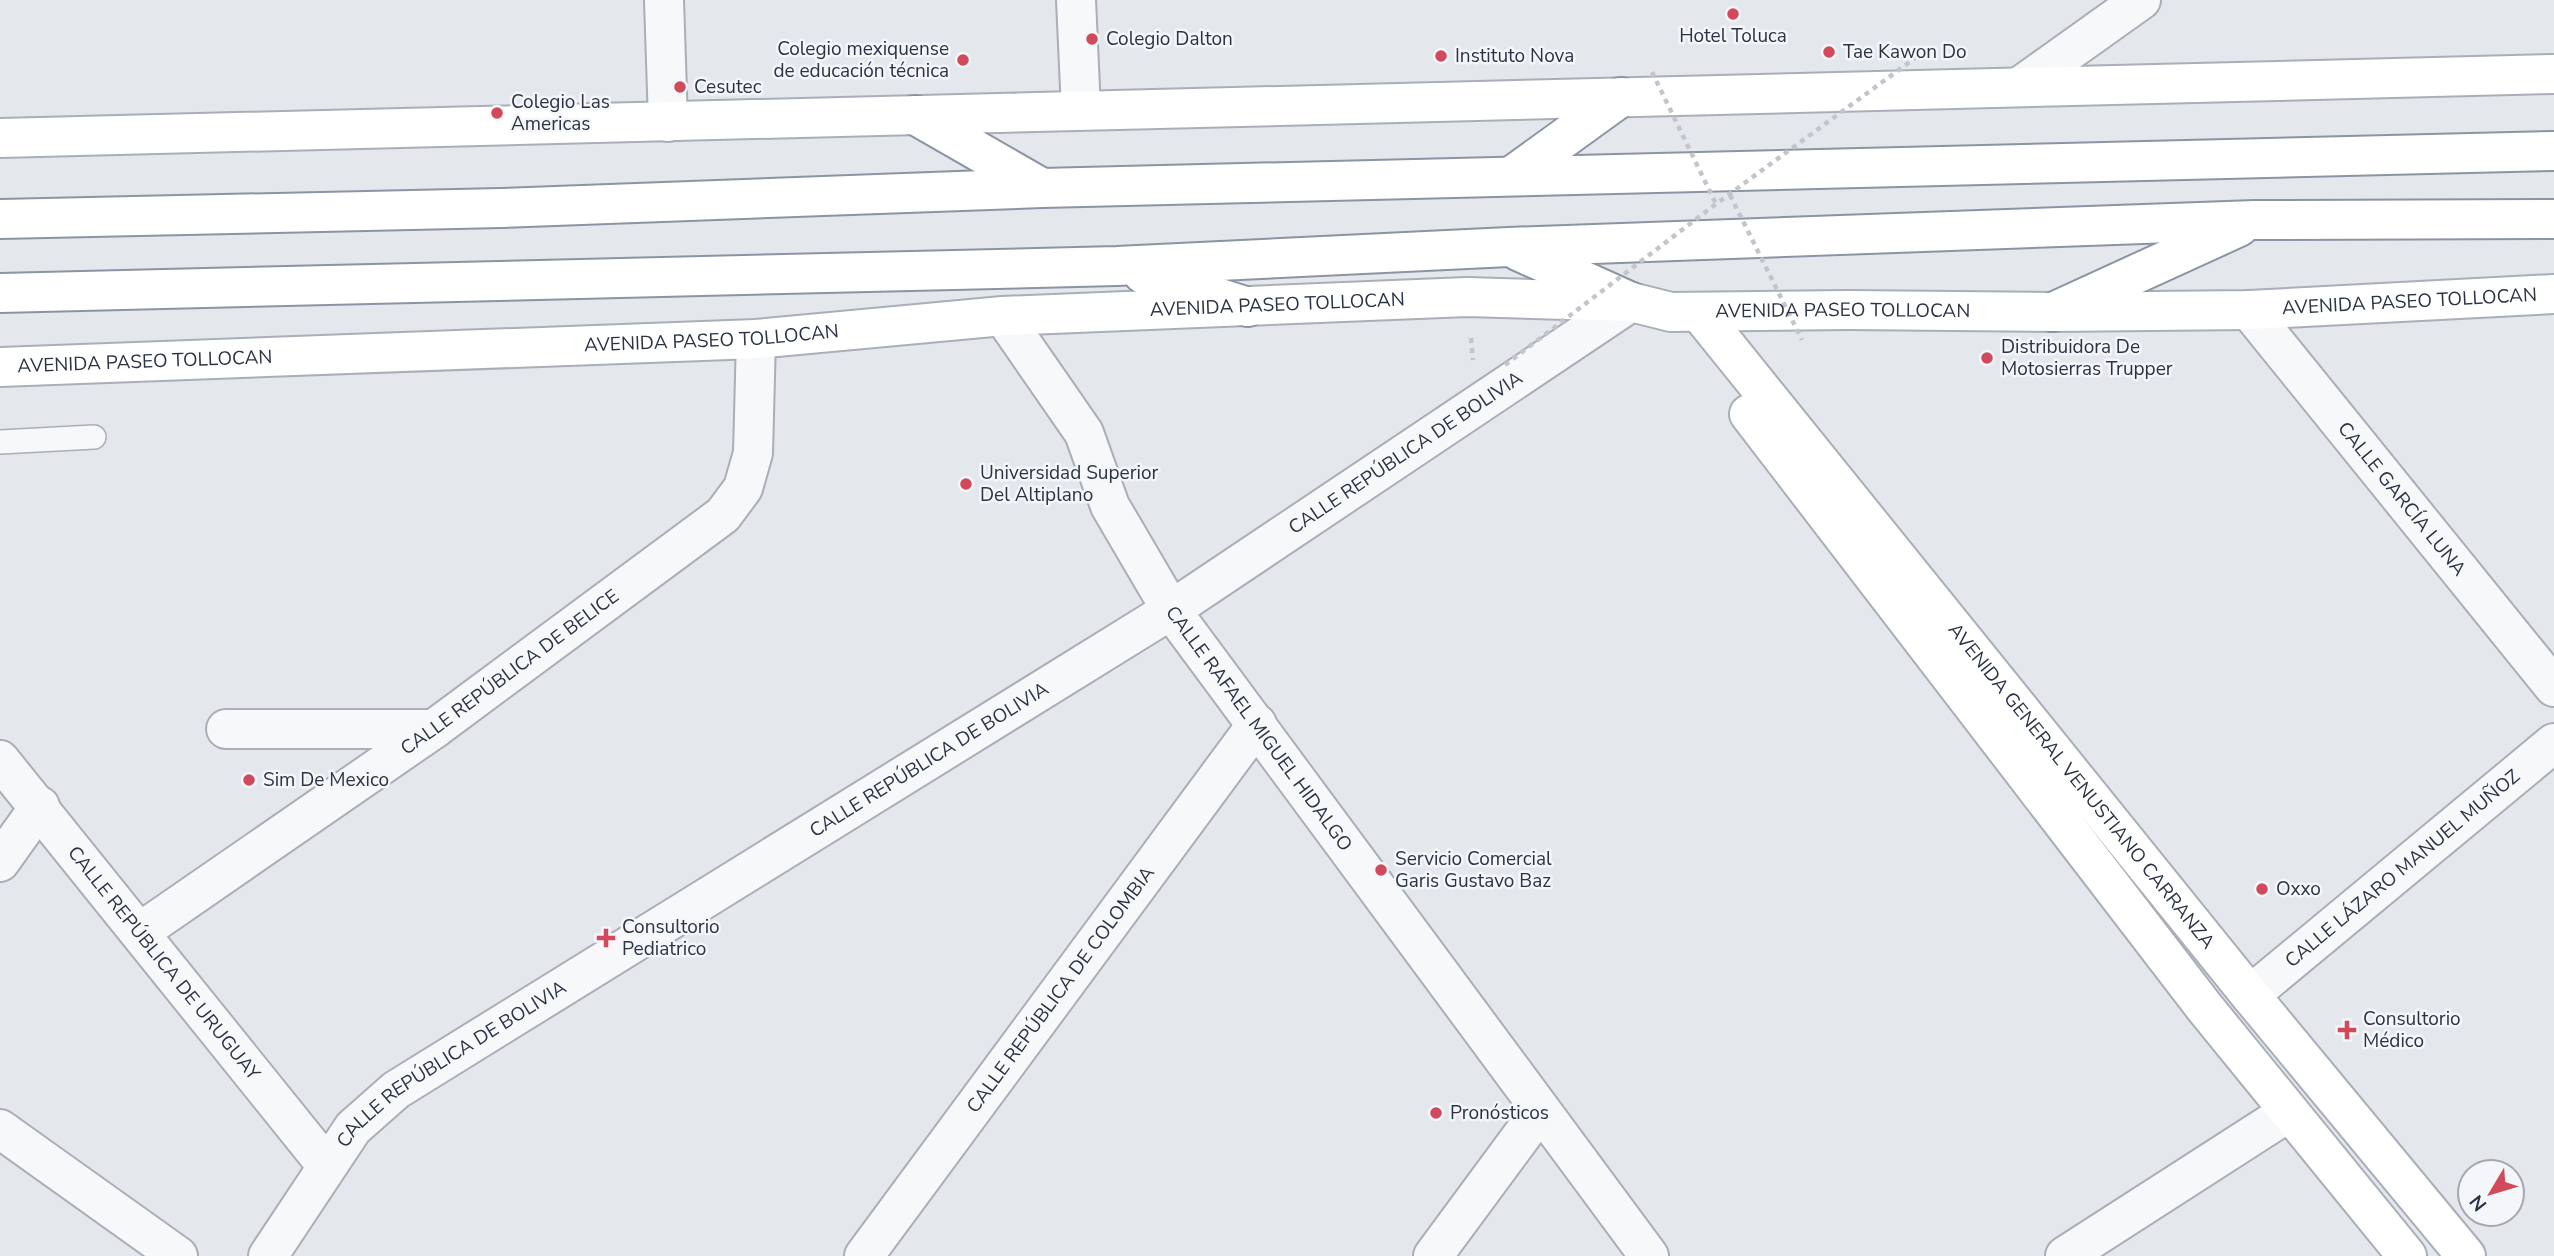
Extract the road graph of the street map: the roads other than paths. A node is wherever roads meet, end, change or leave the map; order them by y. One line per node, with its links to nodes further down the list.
1 (664, 0): 10 (street)
2 (1076, 0): 8 (street)
3 (2141, 0): 4 (street)
4 (2101, 15): 6 (street)
5 (2554, 74): 6 (main road)
6 (2019, 87): 7 (main road)
7 (1621, 97): 8 (main road); 13 (main road)
8 (1081, 110): 9 (main road)
9 (915, 115): 10 (main road); 14 (main road)
10 (668, 122): 11 (main road)
11 (0, 138)
12 (2554, 151): 13 (main road)
13 (1513, 175): 14 (main road)
14 (1042, 188): 15 (main road)
15 (0, 219)
16 (2554, 219): 17 (main road)
17 (2255, 220): 18 (main road); 26 (main road)
18 (1509, 247): 19 (main road); 22 (main road)
19 (1117, 266): 20 (main road); 23 (main road)
20 (0, 293)
21 (2554, 294): 24 (main road, AVENIDA PASEO TOLLOCAN)
22 (1631, 302): 23 (main road, AVENIDA PASEO TOLLOCAN); 25 (main road, AVENIDA PASEO TOLLOCAN); 32 (street, CALLE REPÚBLICA DE BOLIVIA)
23 (1248, 307): 27 (main road, AVENIDA PASEO TOLLOCAN)
24 (2249, 310): 26 (main road, AVENIDA PASEO TOLLOCAN); 33 (street, CALLE GARCÍA LUNA)
25 (1685, 312): 26 (main road, AVENIDA PASEO TOLLOCAN); 42 (main road, AVENIDA GENERAL VENUSTIANO CARRANZA); 44 (main road, AVENIDA GENERAL VENUSTIANO CARRANZA)
26 (2053, 312)
27 (1003, 317): 28 (main road, AVENIDA PASEO TOLLOCAN); 32 (street, CALLE RAFAEL MIGUEL HIDALGO)
28 (756, 339): 29 (main road, AVENIDA PASEO TOLLOCAN); 36 (street, CALLE REPÚBLICA DE BELICE)
29 (0, 368)
30 (93, 437): 31 (lane)
31 (0, 443)
32 (1171, 610): 34 (street, CALLE RAFAEL MIGUEL HIDALGO); 46 (street, CALLE REPÚBLICA DE BOLIVIA)
33 (2554, 687)
34 (1256, 724): 43 (street, CALLE RAFAEL MIGUEL HIDALGO); 49 (street, CALLE REPÚBLICA DE COLOMBIA)
35 (226, 729): 36 (street)
36 (434, 729): 41 (street, CALLE REPÚBLICA DE BELICE)
37 (2554, 743): 42 (street, CALLE LÁZARO MANUEL MUÑOZ)
38 (0, 760): 39 (street, CALLE REPÚBLICA DE URUGUAY)
39 (40, 806): 40 (street); 41 (street, CALLE REPÚBLICA DE URUGUAY)
40 (0, 862)
41 (140, 932): 46 (street, CALLE REPÚBLICA DE URUGUAY)
42 (2250, 995): 54 (main road, AVENIDA GENERAL VENUSTIANO CARRANZA)
43 (1540, 1111): 50 (street); 51 (street, CALLE RAFAEL MIGUEL HIDALGO)
44 (2289, 1112): 52 (street); 53 (main road, AVENIDA GENERAL VENUSTIANO CARRANZA)
45 (0, 1129): 47 (street)
46 (327, 1166): 48 (street, CALLE REPÚBLICA DE BOLIVIA)
47 (178, 1256)
48 (268, 1256)
49 (864, 1256)
50 (1433, 1256)
51 (1649, 1256)
52 (2064, 1256)
53 (2407, 1256)
54 (2466, 1256)

